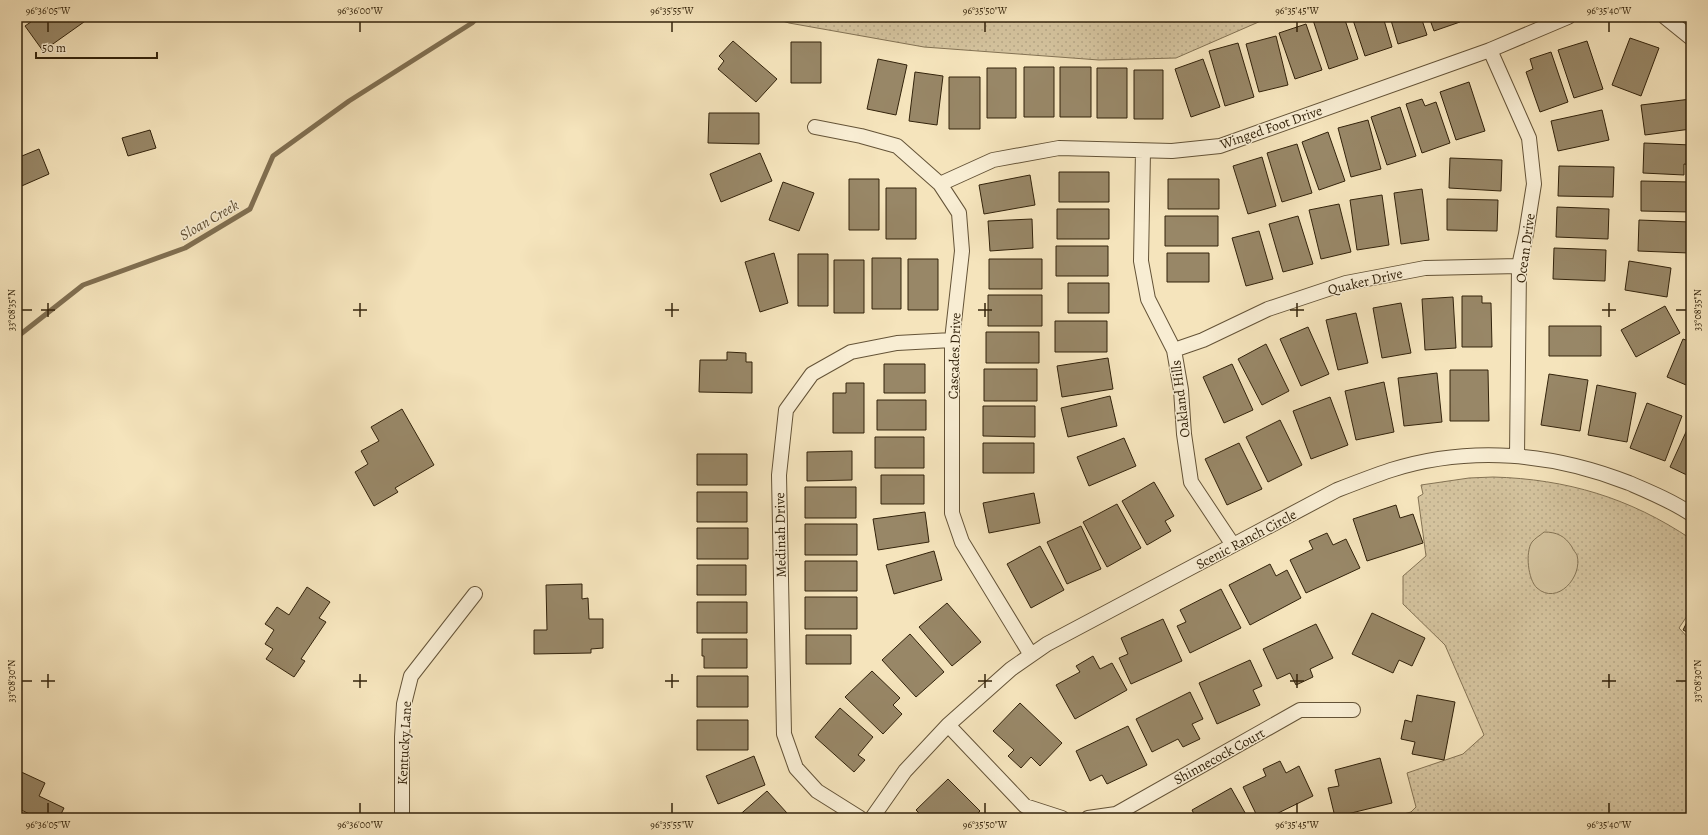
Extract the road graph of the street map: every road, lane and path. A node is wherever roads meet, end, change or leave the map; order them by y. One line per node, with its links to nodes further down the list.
1 (1568, 17): 4 (street, Winged Foot Drive)
2 (1665, 17): 3 (street)
3 (1691, 38)
4 (1490, 50): 6 (street, Winged Foot Drive); 8 (street, Ocean Drive)
5 (815, 127): 7 (street, Cascades Drive)
6 (1143, 151): 7 (street, Winged Foot Drive); 10 (street, Oakland Hills)
7 (940, 184): 9 (street, Cascades Drive)
8 (1519, 266): 10 (street, Quaker Drive); 11 (street, Ocean Drive)
9 (952, 340): 15 (street, Cascades Drive); 19 (street, Medinah Drive)
10 (1174, 350): 13 (street, Oakland Hills)
11 (1516, 456): 12 (street, Scenic Ranch Circle); 13 (street, Scenic Ranch Circle)
12 (1691, 514)
13 (1232, 545): 15 (street, Scenic Ranch Circle)
14 (475, 594): 18 (street, Kentucky Lane)
15 (1031, 655): 17 (street, Scenic Ranch Circle)
16 (1353, 710): 22 (street, Shinnecock Court)
17 (948, 724): 20 (street, Scenic Ranch Circle); 21 (street)
18 (402, 818)
19 (860, 818)
20 (872, 818)
21 (1062, 818)
22 (1088, 818)

